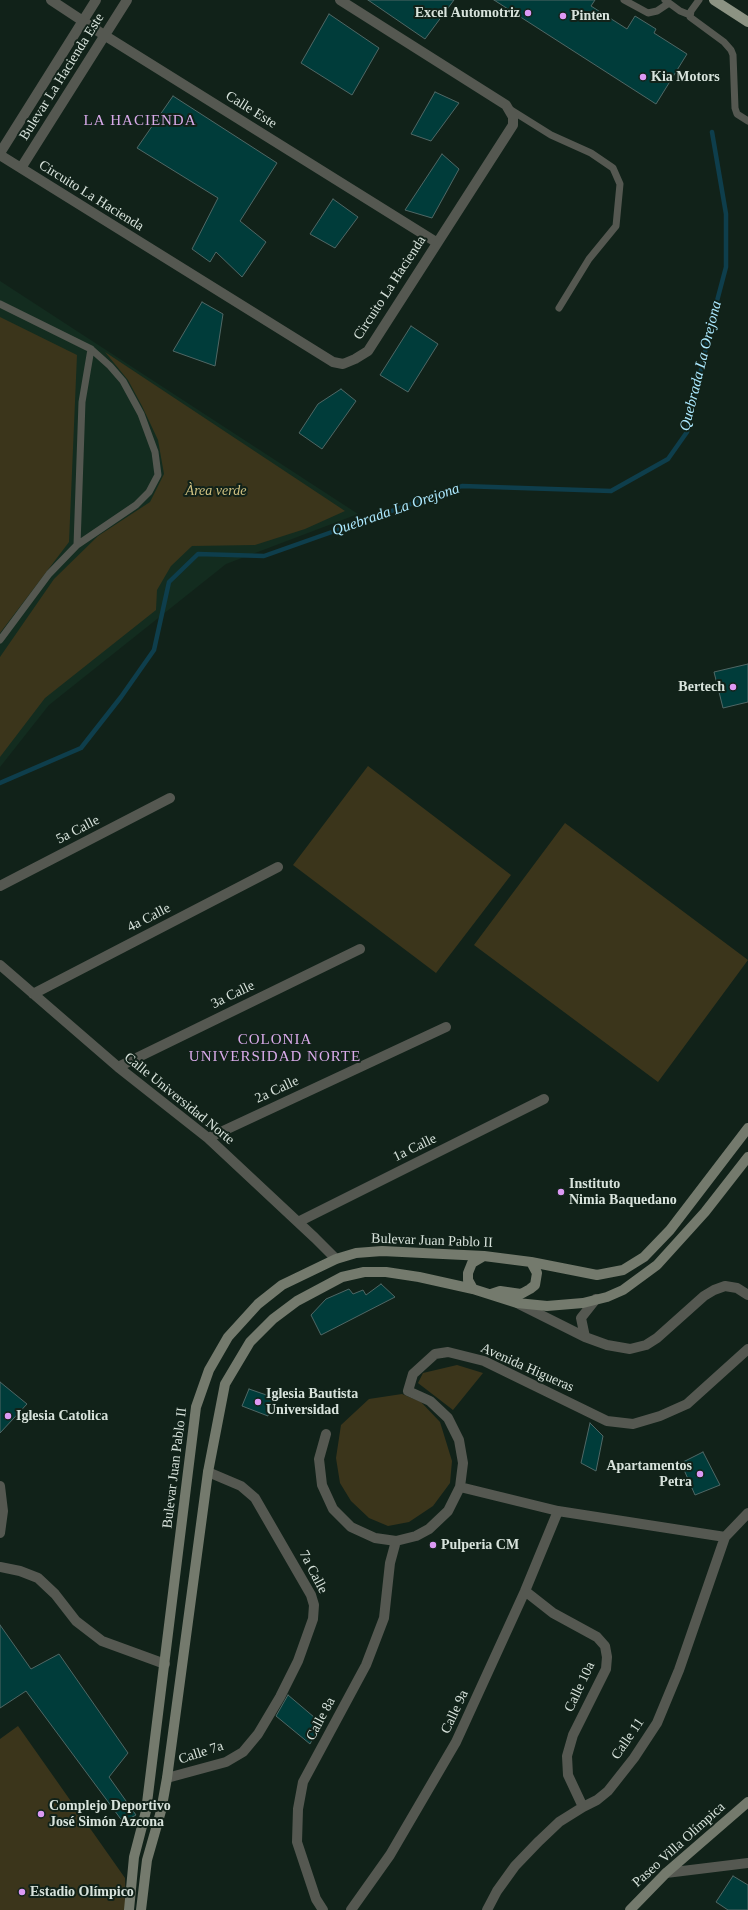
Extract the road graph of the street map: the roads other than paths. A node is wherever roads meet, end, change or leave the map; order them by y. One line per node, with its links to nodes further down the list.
1 (51, 0): 10 (street, Calle Este)
2 (96, 0): 10 (street, Bulevar La Hacienda Este)
3 (127, 0): 12 (street, Bulevar La Hacienda Este)
4 (340, 0): 13 (street)
5 (624, 0): 8 (lane)
6 (699, 0): 9 (lane)
7 (714, 0): 11 (main road)
8 (667, 1): 9 (lane)
9 (690, 15): 14 (lane)
10 (84, 20): 12 (street, Calle Este); 15 (street, Bulevar La Hacienda Este)
11 (748, 22)
12 (104, 35): 16 (street, Bulevar La Hacienda Este); 17 (street, Calle Este)
13 (510, 110): 17 (street, Circuito La Hacienda); 19 (lane)
14 (748, 121)
15 (0, 154): 16 (street, Circuito La Hacienda)
16 (21, 168): 17 (street, Circuito La Hacienda)
17 (436, 242)
18 (0, 304): 20 (lane)
19 (559, 308)
20 (91, 349): 21 (lane); 21 (lane)
21 (77, 545): 22 (lane)
22 (0, 640)
23 (170, 798): 25 (street, 5a Calle)
24 (278, 867): 28 (street, 4a Calle)
25 (0, 886)
26 (360, 949): 30 (street, 3a Calle)
27 (0, 965): 28 (street, Calle Universidad Norte)
28 (33, 994): 30 (street, Calle Universidad Norte)
29 (446, 1027): 33 (street, 2a Calle)
30 (118, 1066): 33 (street, Calle Universidad Norte)
31 (544, 1099): 35 (street, 1a Calle)
32 (748, 1128): 38 (main road, Bulevar Juan Pablo II)
33 (208, 1138): 35 (street, Calle Universidad Norte)
34 (748, 1157): 42 (main road)
35 (298, 1222): 37 (street, Calle Universidad Norte)
36 (484, 1256): 37 (main road, Bulevar Juan Pablo II); 38 (main road, Bulevar Juan Pablo II); 39 (main road)
37 (336, 1260): 57 (main road, Bulevar Juan Pablo II)
38 (531, 1262): 40 (main road)
39 (473, 1289): 40 (main road); 47 (main road)
40 (489, 1294): 43 (main road)
41 (748, 1295): 44 (street)
42 (596, 1299): 43 (main road); 44 (street)
43 (517, 1303): 44 (street)
44 (585, 1337)
45 (748, 1349): 49 (street, Avenida Higueras)
46 (326, 1434): 54 (street, Avenida Higueras)
47 (208, 1472): 58 (street, 7a Calle); 59 (main road)
48 (0, 1486): 52 (street)
49 (460, 1487): 50 (street); 54 (street, Avenida Higueras)
50 (558, 1511): 53 (street); 56 (street, Calle 9a)
51 (748, 1513): 53 (street)
52 (0, 1533)
53 (726, 1537): 61 (street, Calle 11)
54 (396, 1541): 66 (street, Calle 8a)
55 (0, 1567): 57 (street)
56 (525, 1591): 61 (street, Calle 10a); 67 (street, Calle 9a)
57 (165, 1664): 64 (main road, Bulevar Juan Pablo II)
58 (258, 1734): 59 (street, Calle 7a)
59 (167, 1778): 65 (main road)
60 (748, 1802): 63 (main road, Paseo Villa Olímpica)
61 (583, 1807): 68 (street, Calle 11)
62 (748, 1863): 63 (street)
63 (666, 1873): 69 (main road, Paseo Villa Olímpica)
64 (128, 1910)
65 (141, 1910)
66 (323, 1910)
67 (351, 1910)
68 (487, 1910)
69 (630, 1910)

